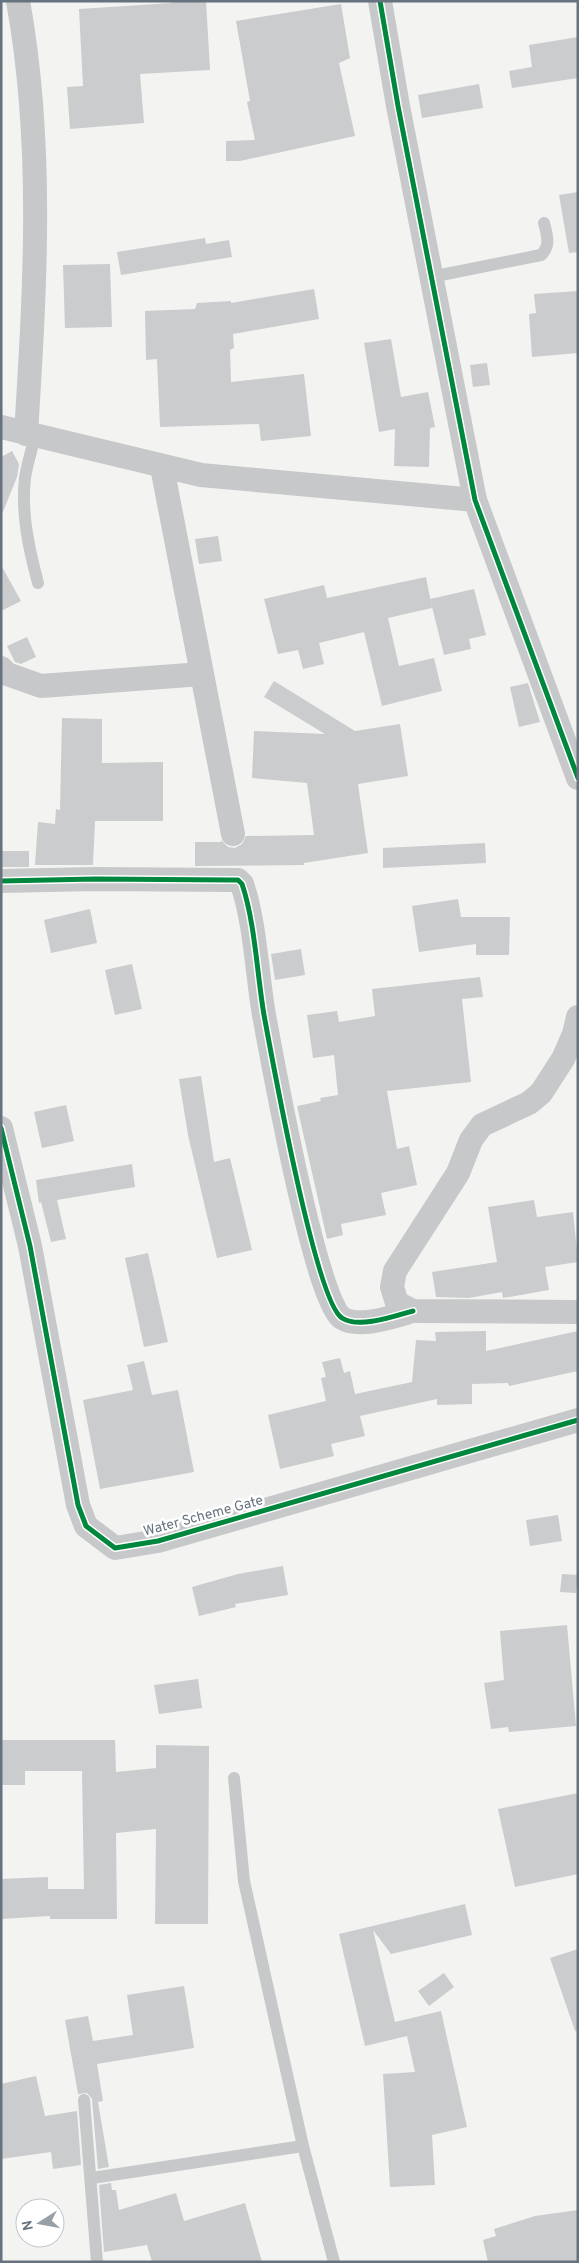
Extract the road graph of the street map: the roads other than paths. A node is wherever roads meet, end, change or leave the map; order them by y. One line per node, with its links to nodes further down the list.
1 (18, 1): 6 (street)
2 (380, 1): 4 (street)
3 (544, 222): 4 (lane)
4 (431, 278): 8 (street)
5 (1, 427): 6 (street)
6 (30, 435): 7 (street); 9 (lane)
7 (162, 467): 8 (street); 11 (street)
8 (475, 500): 12 (street)
9 (38, 583)
10 (1, 668): 11 (street)
11 (202, 674): 13 (street)
12 (578, 778)
13 (233, 834)
14 (1, 881): 17 (street)
15 (576, 1030): 17 (street)
16 (1, 1128): 19 (street, Water Scheme Gate)
17 (412, 1311): 18 (street)
18 (578, 1312)
19 (578, 1420)
20 (234, 1778): 22 (lane)
21 (84, 2100): 23 (lane)
22 (303, 2146): 23 (lane); 25 (lane)
23 (92, 2178): 24 (lane)
24 (98, 2262)
25 (334, 2262)

